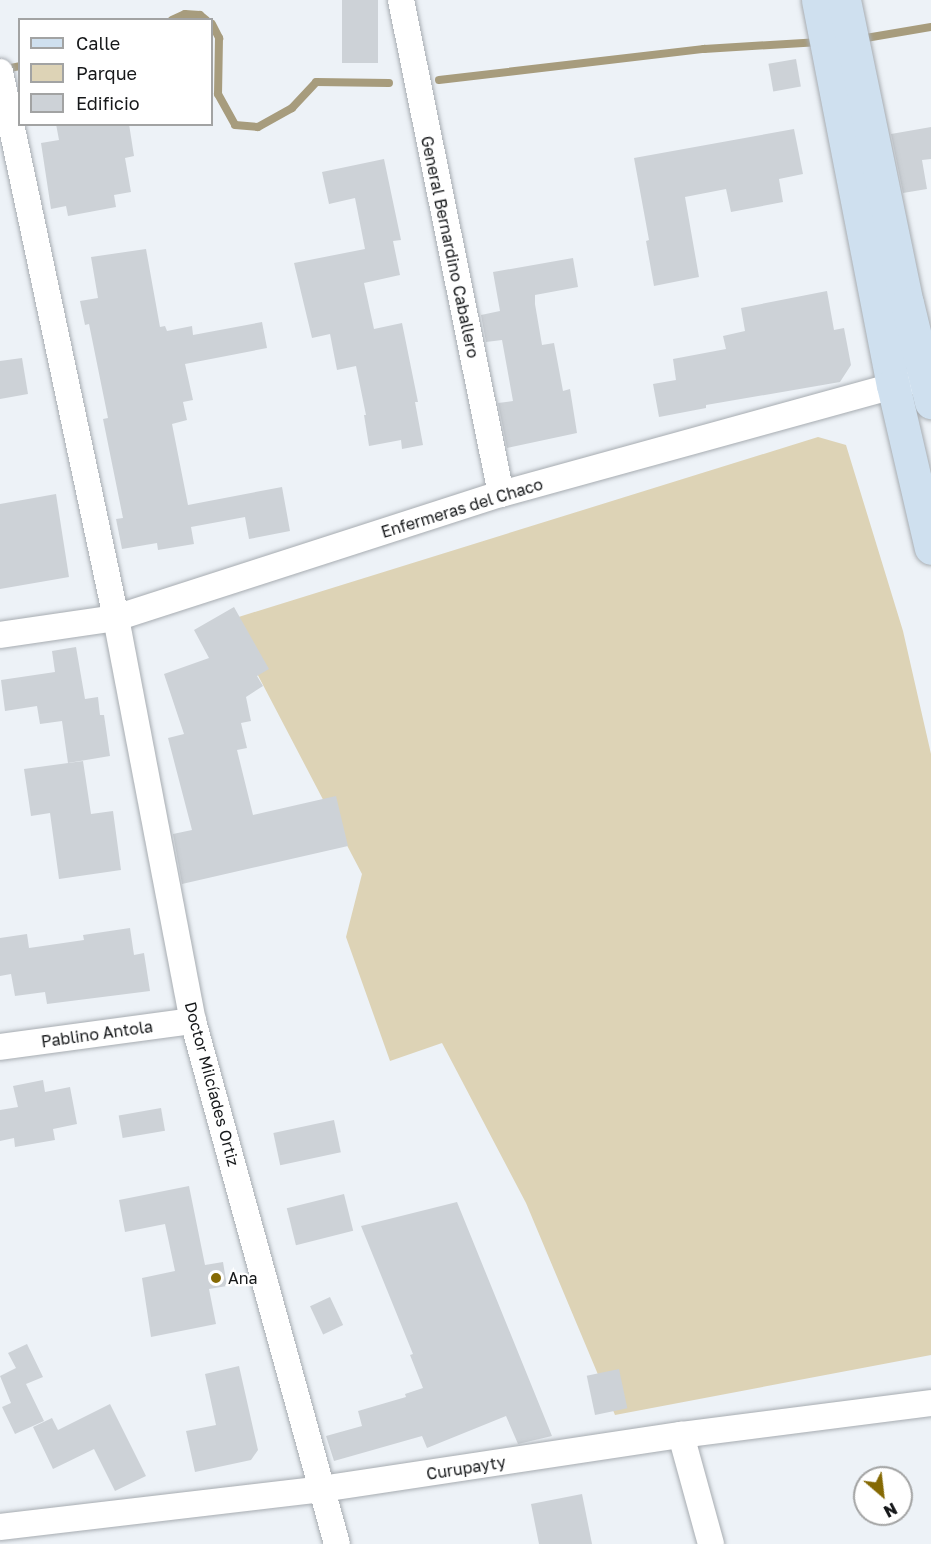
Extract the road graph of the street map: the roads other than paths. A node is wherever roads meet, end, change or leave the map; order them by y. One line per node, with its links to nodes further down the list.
1 (401, 0): 8 (street, General Bernardino Caballero)
2 (828, 4): 4 (main road)
3 (2, 80): 5 (street, Doctor Milcíades Ortiz)
4 (851, 94): 6 (main road); 7 (main road)
5 (11, 179): 10 (street, Doctor Milcíades Ortiz)
6 (893, 385): 7 (street, Enfermeras del Chaco); 8 (street, Enfermeras del Chaco); 9 (main road)
7 (928, 390)
8 (501, 494): 10 (street, Enfermeras del Chaco)
9 (931, 548)
10 (116, 618): 11 (street, Enfermeras del Chaco); 12 (street, Doctor Milcíades Ortiz)
11 (0, 634)
12 (194, 1021): 13 (street, Pablino Antola); 16 (street, Doctor Milcíades Ortiz)
13 (0, 1047)
14 (931, 1403): 15 (street, Curupayty)
15 (681, 1435): 16 (street, Curupayty); 19 (street)
16 (322, 1490): 17 (street, Curupayty); 18 (street, Doctor Milcíades Ortiz)
17 (0, 1527)
18 (337, 1544)
19 (711, 1544)

